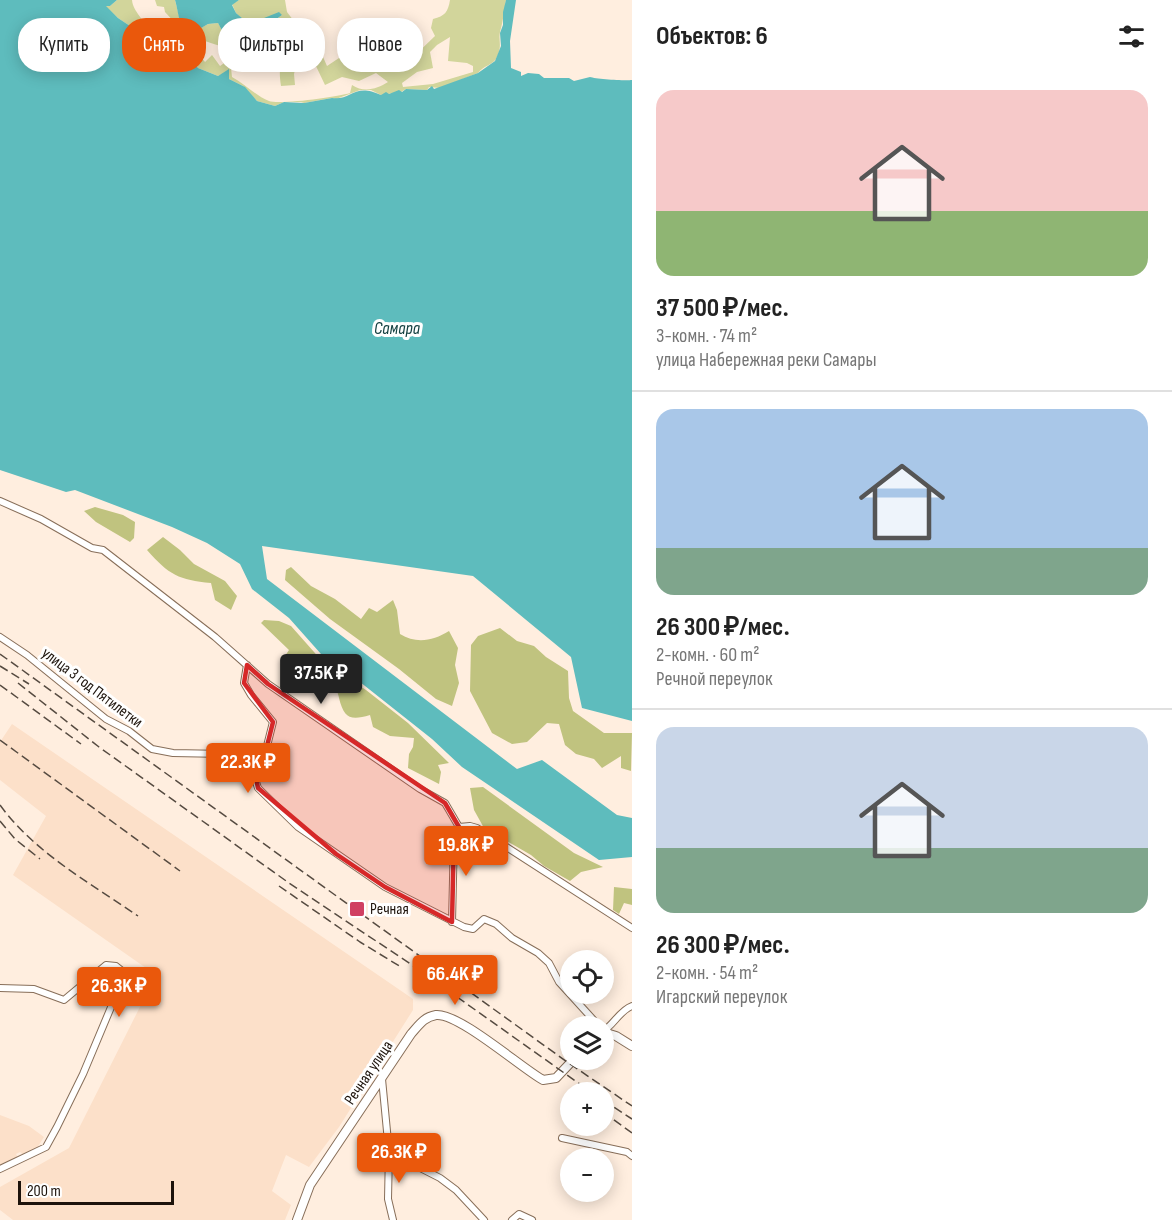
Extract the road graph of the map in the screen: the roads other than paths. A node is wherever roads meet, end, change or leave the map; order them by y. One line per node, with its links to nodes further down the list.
1 (0, 501): 3 (street)
2 (0, 637): 4 (street, улица 3 год Пятилетки)
3 (247, 665): 4 (street); 5 (street)
4 (255, 773): 6 (street, улица 3 год Пятилетки)
5 (459, 827): 6 (street); 7 (street)
6 (452, 922): 10 (street, улица 3 год Пятилетки)
7 (632, 928)
8 (0, 988): 19 (street)
9 (632, 1006): 11 (street)
10 (589, 1016)
11 (614, 1019)
12 (614, 1036): 13 (street)
13 (632, 1046)
14 (565, 1070): 15 (street, Речная улица)
15 (382, 1078): 17 (street); 20 (street, Речная улица)
16 (562, 1138): 18 (street)
17 (389, 1152): 21 (street); 22 (street)
18 (632, 1156)
19 (0, 1168)
20 (297, 1220)
21 (393, 1220)
22 (484, 1220)
23 (512, 1220): 24 (street)
24 (532, 1220)

